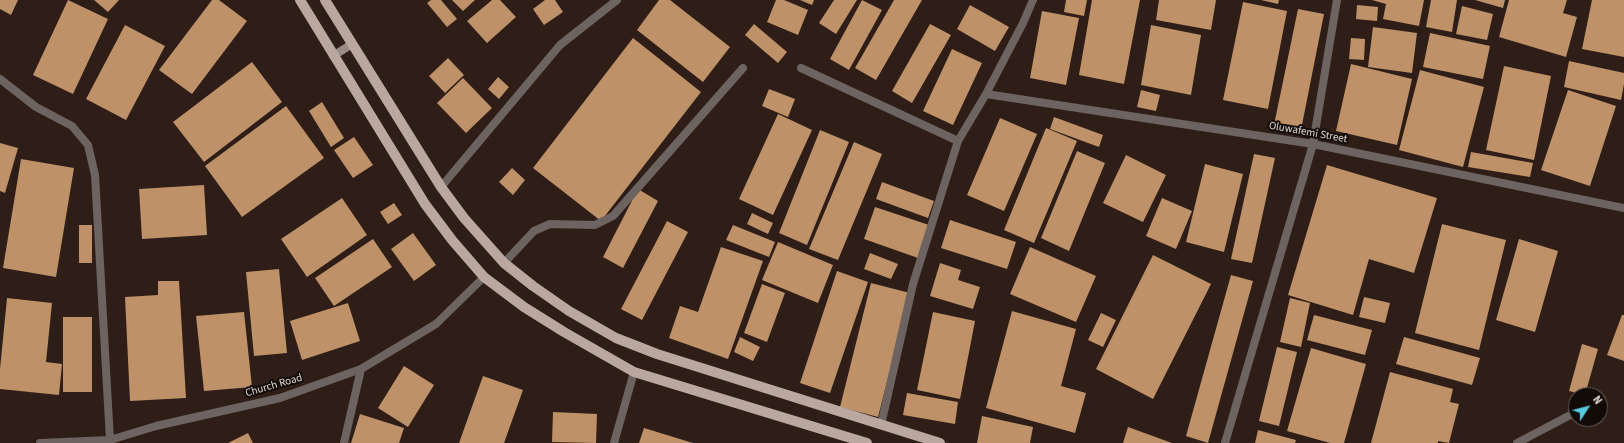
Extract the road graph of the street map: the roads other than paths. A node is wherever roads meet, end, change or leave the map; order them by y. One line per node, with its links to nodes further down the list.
1 (300, 0): 7 (main road)
2 (325, 0): 6 (main road)
3 (618, 0): 14 (street)
4 (1033, 0): 11 (street)
5 (1337, 0): 13 (street)
6 (352, 44): 7 (main road); 14 (main road)
7 (333, 56): 17 (main road)
8 (743, 68): 16 (street)
9 (801, 68): 12 (street)
10 (0, 80): 22 (street)
11 (986, 94): 12 (street); 13 (street, Oluwafemi Street)
12 (958, 141): 21 (street)
13 (1313, 144): 15 (street, Oluwafemi Street); 28 (street)
14 (440, 187): 16 (main road)
15 (1624, 208)
16 (504, 263): 21 (main road)
17 (484, 278): 18 (street, Church Road); 19 (main road)
18 (360, 369): 22 (street, Church Road); 24 (street)
19 (634, 372): 25 (street); 26 (main road)
20 (1568, 416): 29 (street)
21 (881, 425): 27 (main road)
22 (110, 440): 23 (street, Church Road)
23 (40, 443)
24 (344, 443)
25 (614, 443)
26 (867, 443)
27 (940, 443)
28 (1225, 443)
29 (1517, 443)

